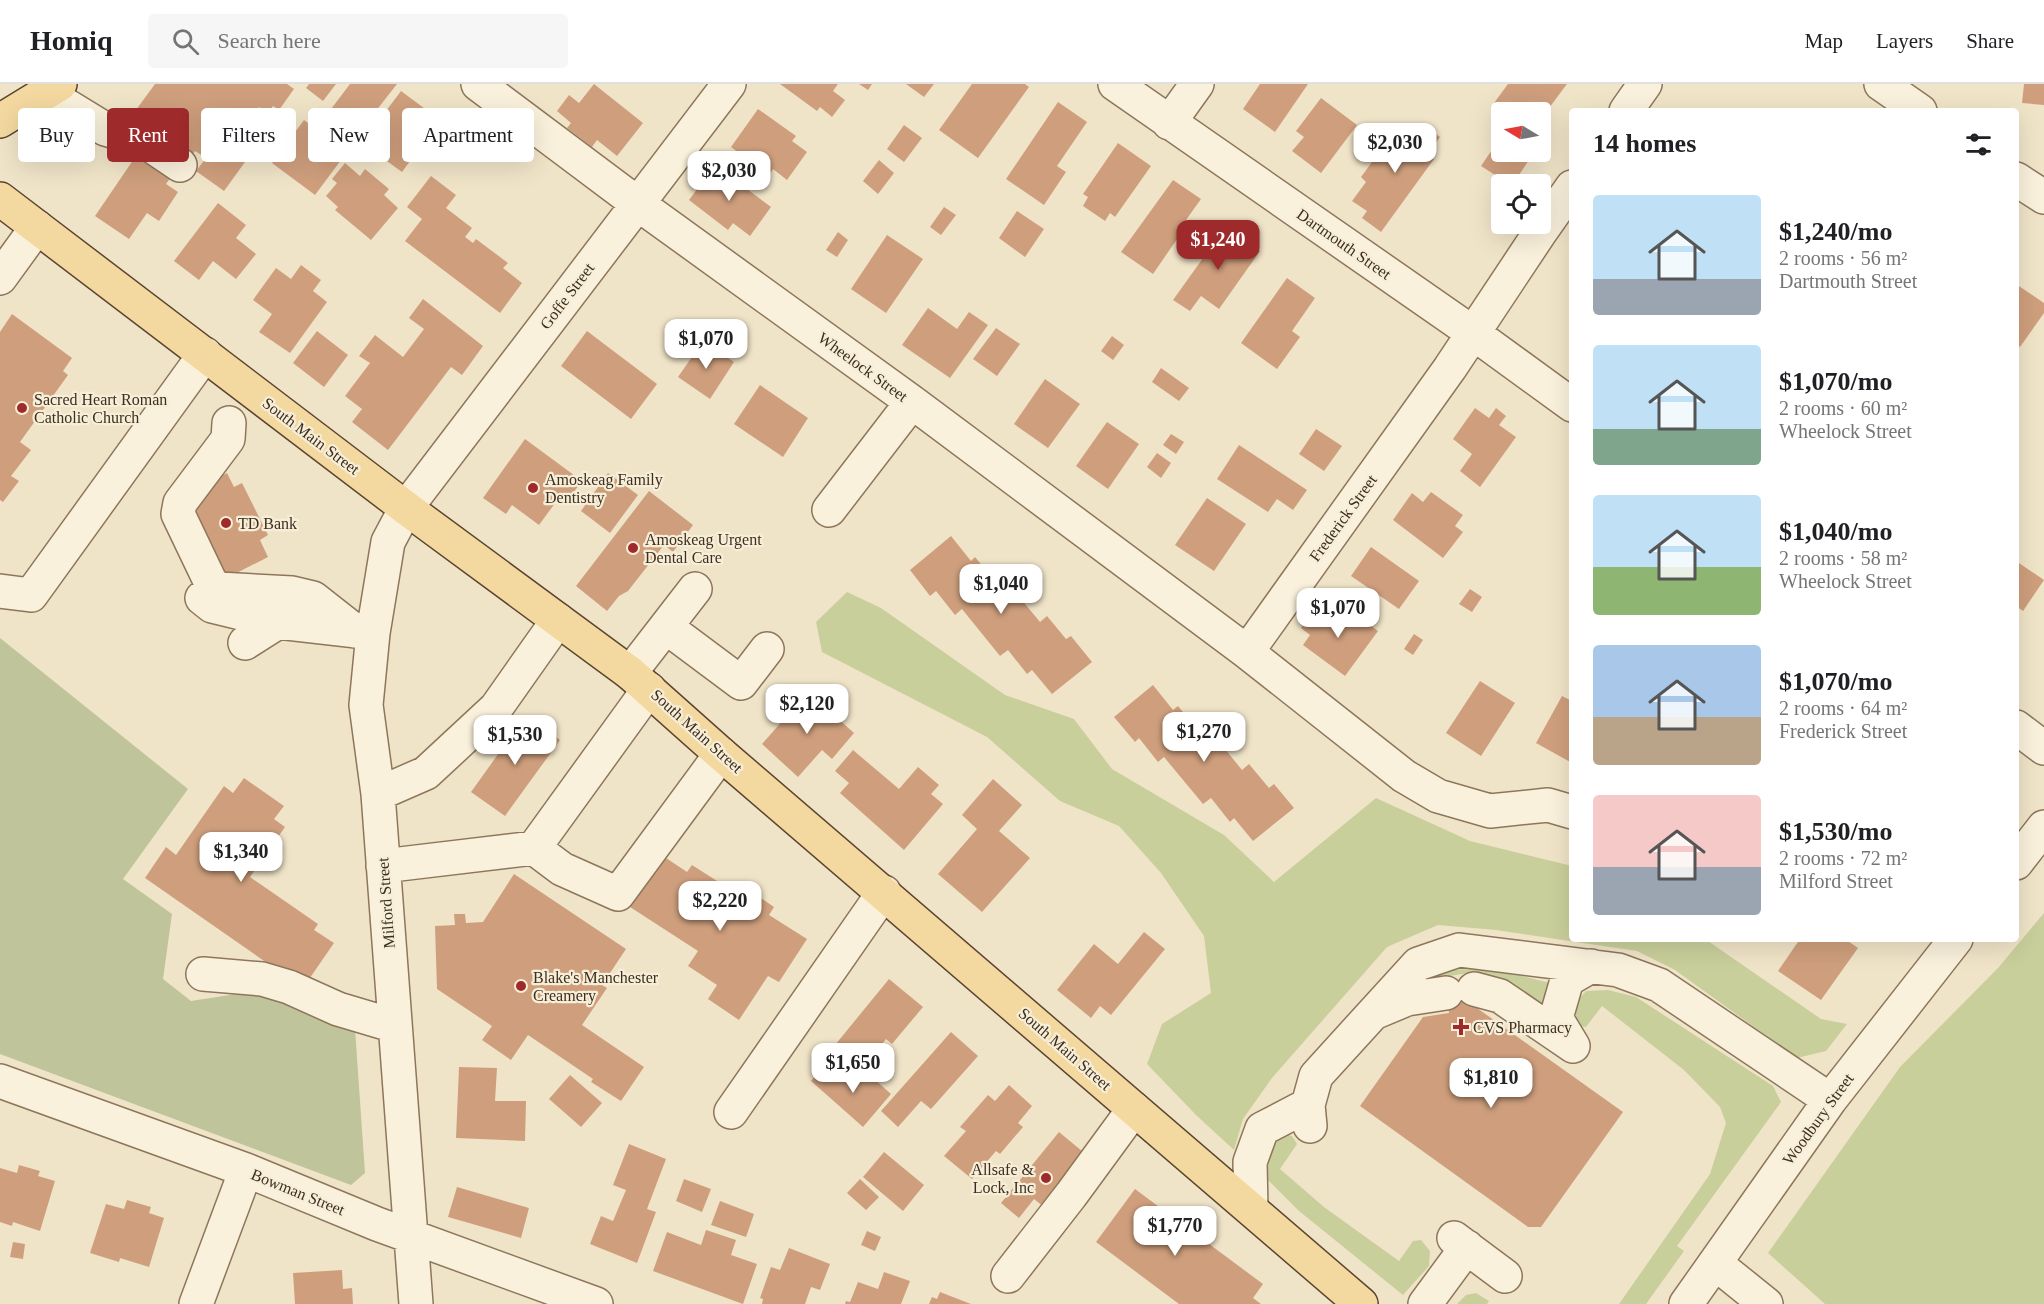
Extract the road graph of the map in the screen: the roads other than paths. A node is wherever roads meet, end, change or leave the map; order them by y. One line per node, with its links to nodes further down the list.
1 (478, 84): 17 (street, Wheelock Street)
2 (729, 84): 17 (street, Goffe Street)
3 (1115, 84): 11 (street, Dartmouth Street)
4 (1197, 84): 11 (street)
5 (1645, 84): 8 (street)
6 (1881, 84): 9 (street)
7 (53, 88): 10 (main road); 12 (street)
8 (1628, 108)
9 (1916, 108)
10 (0, 121)
11 (1169, 123): 20 (street, Dartmouth Street)
12 (180, 165)
13 (2019, 181): 15 (street)
14 (1569, 191): 20 (street, Frederick Street)
15 (2044, 197)
16 (0, 199): 18 (main road, South Main Street)
17 (638, 204): 23 (street, Wheelock Street); 26 (street, Goffe Street)
18 (37, 227): 19 (street); 21 (main road, South Main Street)
19 (0, 278)
20 (1473, 333): 24 (street, Dartmouth Street); 36 (street, Frederick Street)
21 (205, 354): 22 (main road, South Main Street); 29 (street)
22 (253, 391): 25 (street); 26 (main road, South Main Street)
23 (912, 402): 27 (street); 36 (street, Wheelock Street)
24 (1569, 403)
25 (229, 423): 31 (street); 33 (street)
26 (406, 508): 30 (main road, South Main Street); 33 (street, Milford Street)
27 (829, 510)
28 (695, 589): 32 (street)
29 (0, 591)
30 (558, 620): 37 (main road, South Main Street); 41 (street)
31 (278, 622): 33 (street); 34 (street)
32 (666, 627): 35 (street); 37 (street)
33 (364, 632): 41 (street, Milford Street)
34 (245, 643)
35 (767, 649)
36 (1247, 652): 42 (street)
37 (640, 681): 40 (main road, South Main Street); 44 (street)
38 (2019, 729): 39 (street)
39 (2044, 748)
40 (721, 754): 44 (street); 47 (main road, South Main Street)
41 (378, 794): 46 (street, Milford Street)
42 (1569, 811)
43 (2044, 827): 45 (street)
44 (534, 848): 46 (street)
45 (2019, 858)
46 (383, 866): 52 (street, Milford Street)
47 (884, 892): 55 (main road, South Main Street); 56 (street)
48 (1954, 942): 54 (street, Woodbury Street)
49 (1590, 966): 51 (street); 51 (street); 54 (street)
50 (203, 974): 52 (street)
51 (1374, 1012): 58 (street)
52 (395, 1026): 59 (street, Milford Street)
53 (0, 1081): 57 (street, Bowman Street)
54 (1830, 1100): 60 (street, Woodbury Street)
55 (1134, 1108): 58 (main road, South Main Street); 61 (street)
56 (731, 1112)
57 (246, 1170): 59 (street, Bowman Street); 63 (street)
58 (1251, 1209): 66 (main road, South Main Street)
59 (412, 1237): 64 (street, Milford Street); 65 (street, Bowman Street)
60 (1715, 1263): 68 (street, Woodbury Street); 69 (street)
61 (1008, 1276)
62 (1505, 1276): 67 (street)
63 (196, 1304)
64 (416, 1304)
65 (596, 1304)
66 (1361, 1304)
67 (1425, 1304)
68 (1686, 1304)
69 (1766, 1304)

